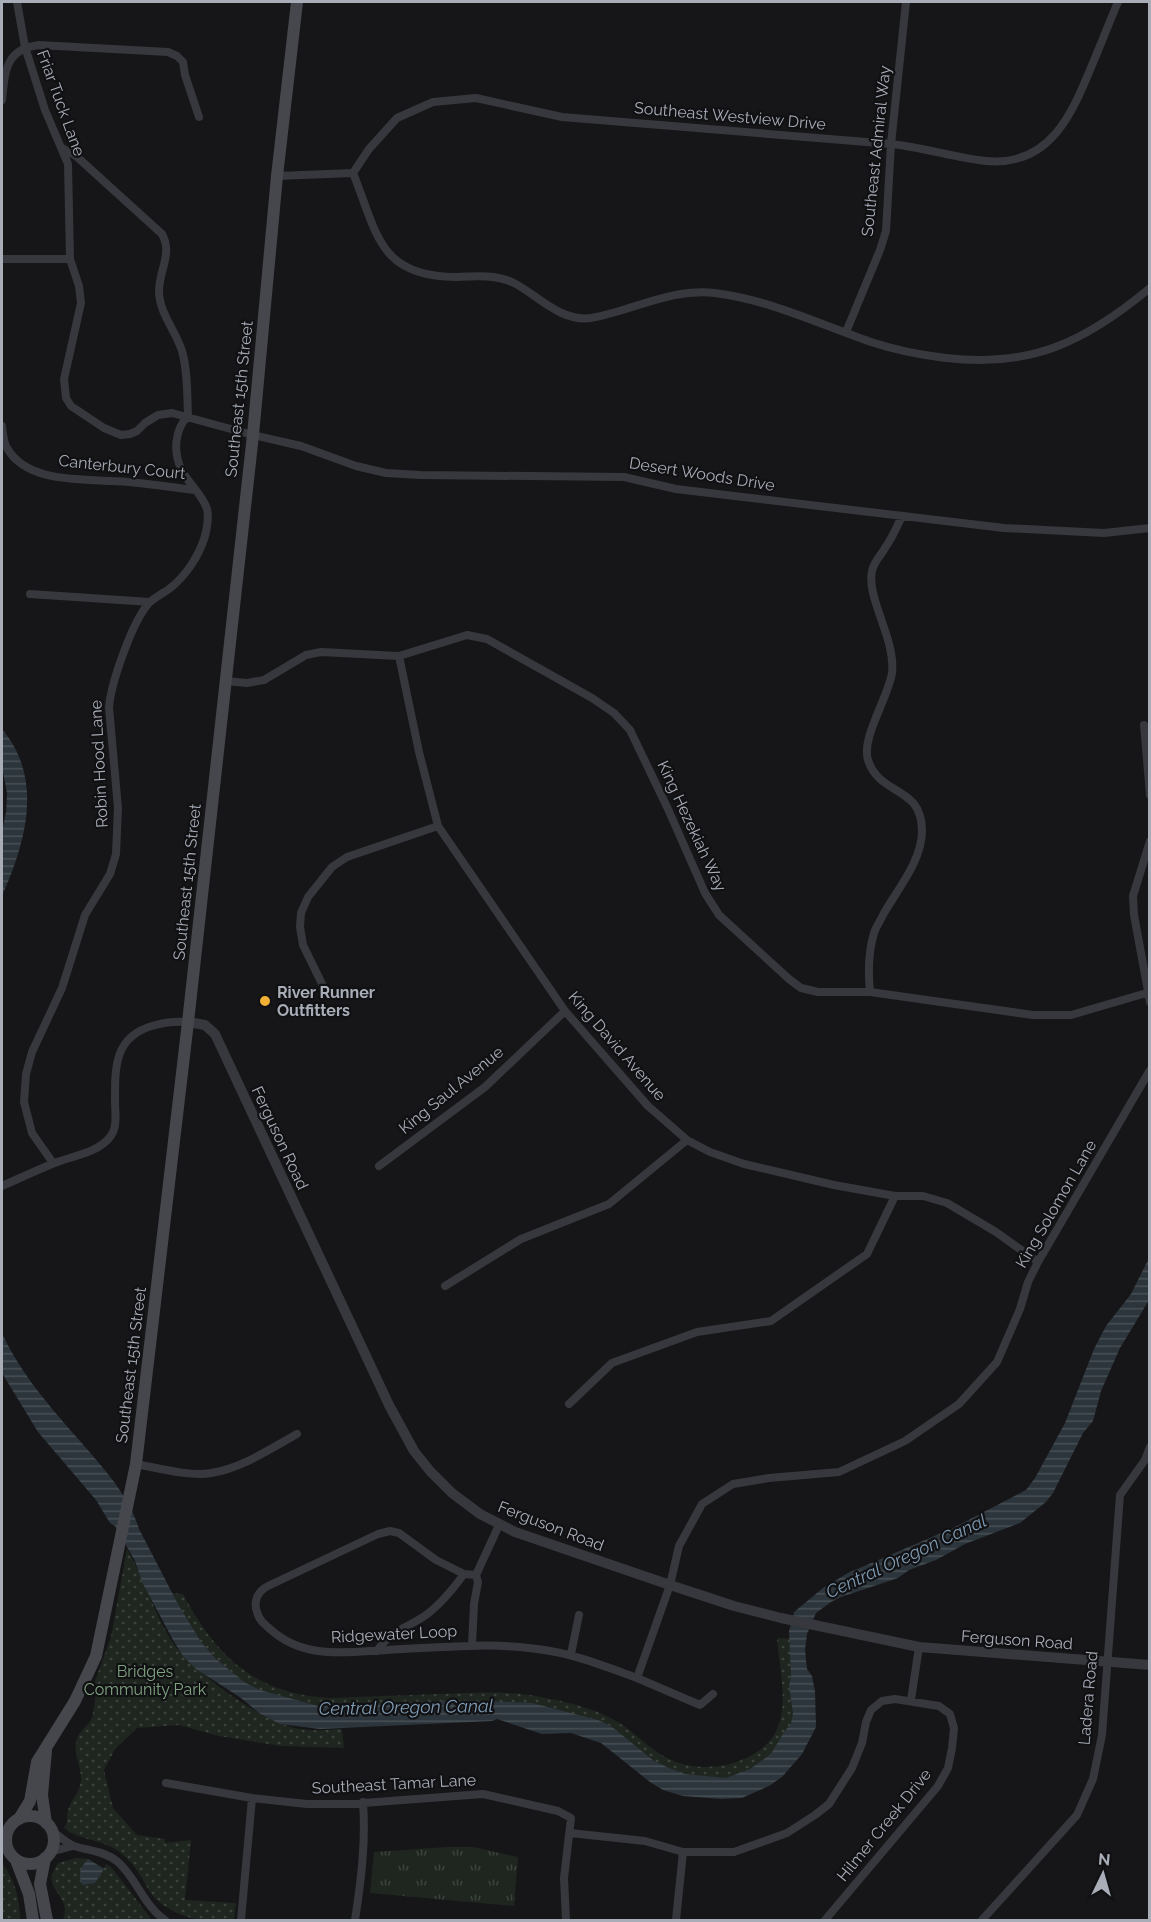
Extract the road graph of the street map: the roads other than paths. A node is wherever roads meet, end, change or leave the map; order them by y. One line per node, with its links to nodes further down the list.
1 (17, 2): 5 (street, Friar Tuck Lane)
2 (297, 2): 11 (main road, Southeast 15th Street)
3 (906, 2): 8 (street, Southeast Admiral Way)
4 (1118, 2): 8 (street, Southeast Westview Drive)
5 (25, 47): 6 (street); 7 (street); 9 (street, Friar Tuck Lane)
6 (2, 100)
7 (199, 117)
8 (891, 144): 10 (street, Southeast Westview Drive); 15 (street, Southeast Admiral Way)
9 (62, 148): 12 (street, Friar Tuck Lane); 16 (street)
10 (353, 172): 11 (street); 15 (street)
11 (277, 176): 18 (main road, Southeast 15th Street)
12 (70, 259): 13 (street); 16 (street, Friar Tuck Lane)
13 (2, 260)
14 (1149, 288): 15 (street)
15 (846, 332)
16 (188, 416): 18 (street, Friar Tuck Lane); 19 (street, Robin Hood Lane)
17 (2, 426): 19 (street, Canterbury Court)
18 (253, 435): 20 (street, Desert Woods Drive); 25 (main road, Southeast 15th Street)
19 (195, 490): 23 (street, Robin Hood Lane)
20 (902, 516): 21 (street, Desert Woods Drive); 31 (street)
21 (1149, 528)
22 (30, 594): 23 (street)
23 (150, 602): 38 (street, Robin Hood Lane)
24 (399, 656): 25 (street, King Hezekiah Way); 28 (street, King David Avenue); 31 (street, King Hezekiah Way)
25 (225, 681): 35 (main road, Southeast 15th Street)
26 (1144, 725): 27 (street)
27 (1149, 795)
28 (438, 826): 30 (street); 34 (street, King David Avenue)
29 (1149, 841): 32 (street)
30 (325, 990)
31 (870, 992): 32 (street, King Hezekiah Way)
32 (1149, 992): 33 (street)
33 (1149, 1002)
34 (565, 1011): 37 (street, King David Avenue); 39 (street, King Saul Avenue)
35 (188, 1022): 38 (street); 47 (main road, Southeast 15th Street); 48 (street, Ferguson Road)
36 (1149, 1070): 42 (street, King Solomon Lane)
37 (687, 1140): 41 (street, King David Avenue); 43 (street)
38 (53, 1163): 40 (street)
39 (379, 1166)
40 (2, 1186)
41 (894, 1196): 42 (street, King David Avenue); 44 (street)
42 (1038, 1262): 51 (street, King Solomon Lane)
43 (445, 1287)
44 (568, 1404)
45 (297, 1434): 47 (street)
46 (1149, 1447): 57 (street, Ladera Road)
47 (136, 1464): 62 (main road, Southeast 15th Street)
48 (499, 1525): 50 (street); 51 (street, Ferguson Road)
49 (464, 1574): 50 (street, Ridgewater Loop); 55 (street); 55 (street, Ridgewater Loop)
50 (476, 1575): 53 (street)
51 (670, 1585): 54 (street, Ferguson Road); 59 (street)
52 (579, 1615): 56 (street)
53 (472, 1646): 55 (street, Ridgewater Loop); 56 (street, Ridgewater Loop)
54 (919, 1647): 57 (street, Ferguson Road); 61 (street)
55 (377, 1651)
56 (571, 1654): 59 (street, Ridgewater Loop)
57 (1106, 1662): 58 (street, Ferguson Road); 82 (street, Ladera Road)
58 (1149, 1665)
59 (637, 1678): 60 (street, Ridgewater Loop)
60 (713, 1694)
61 (911, 1700): 71 (street); 81 (street, Hilmer Creek Drive)
62 (46, 1750): 66 (main road, Southeast 15th Street); 67 (main road, Southeast 15th Street)
63 (166, 1783): 64 (street, Southeast Tamar Lane)
64 (252, 1798): 65 (street, Southeast Tamar Lane); 77 (street)
65 (363, 1802): 68 (street, Southeast Tamar Lane); 78 (street)
66 (11, 1824): 67 (main road); 70 (main road)
67 (49, 1826): 69 (street); 72 (main road)
68 (570, 1833): 71 (street); 79 (street)
69 (73, 1846): 72 (street); 76 (street)
70 (4, 1848): 73 (main road)
71 (683, 1852): 80 (street)
72 (47, 1855): 73 (main road); 75 (main road)
73 (16, 1860): 74 (main road)
74 (33, 1920)
75 (47, 1920)
76 (165, 1920)
77 (241, 1920)
78 (355, 1920)
79 (566, 1920)
80 (676, 1920)
81 (825, 1920)
82 (982, 1920)

